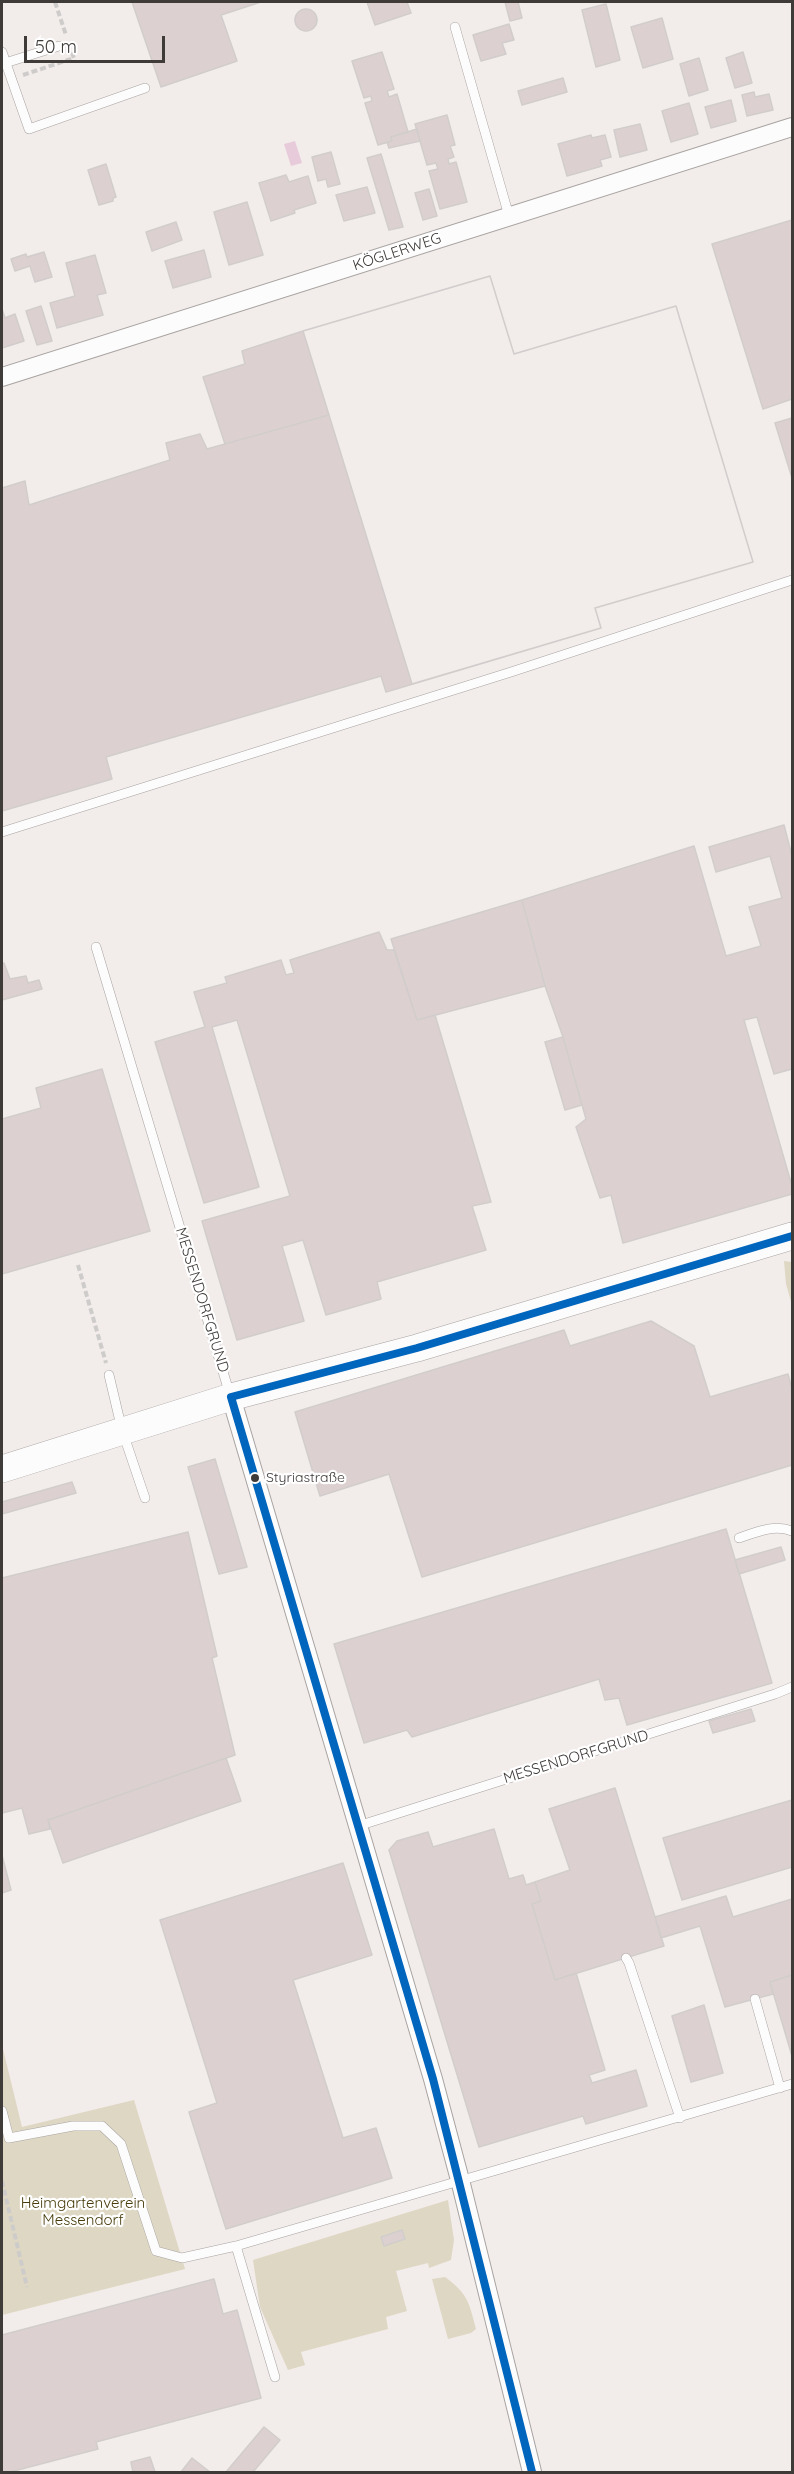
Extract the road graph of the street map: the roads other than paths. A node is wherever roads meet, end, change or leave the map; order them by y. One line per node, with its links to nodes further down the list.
1 (454, 27): 7 (lane)
2 (59, 46): 4 (lane)
3 (2, 52): 4 (lane)
4 (4, 64): 5 (lane)
5 (145, 88)
6 (792, 127): 7 (street, KÖGLERWEG)
7 (509, 216): 8 (street, KÖGLERWEG)
8 (2, 377)
9 (792, 580): 10 (lane)
10 (2, 832)
11 (96, 947): 14 (lane, MESSENDORFGRUND)
12 (792, 1236): 14 (street)
13 (109, 1375): 15 (lane)
14 (231, 1397): 15 (street); 21 (street, MESSENDORFGRUND)
15 (122, 1431): 16 (street); 17 (lane)
16 (2, 1469)
17 (145, 1498)
18 (792, 1531): 19 (lane)
19 (739, 1538)
20 (792, 1687): 21 (lane, MESSENDORFGRUND)
21 (358, 1826): 28 (street, MESSENDORFGRUND)
22 (626, 1958): 27 (lane)
23 (755, 1999): 25 (lane)
24 (792, 2084): 25 (lane)
25 (780, 2088): 27 (lane)
26 (2, 2110): 29 (lane)
27 (680, 2118): 28 (lane)
28 (460, 2180): 29 (lane); 31 (street, MESSENDORFGRUND)
29 (236, 2246): 30 (lane)
30 (275, 2377)
31 (532, 2472)

